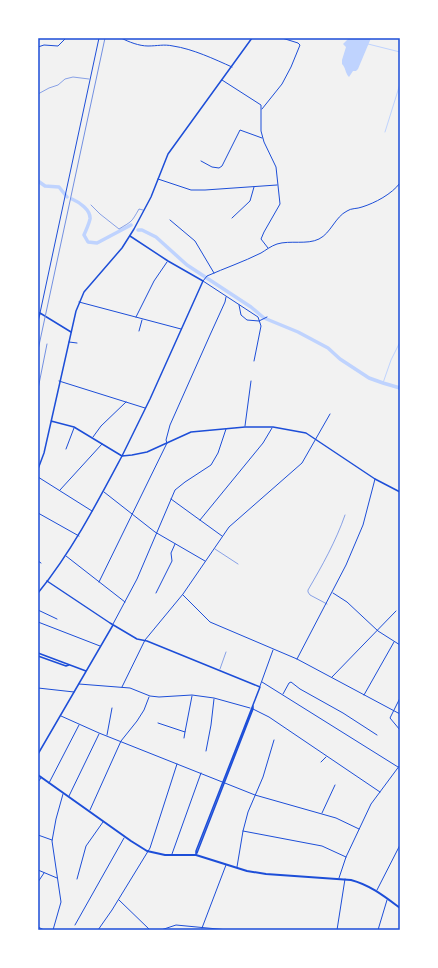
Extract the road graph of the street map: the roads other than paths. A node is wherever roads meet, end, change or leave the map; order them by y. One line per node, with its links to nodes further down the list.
1 (66, 38): 8 (street)
2 (81, 38): 3 (street)
3 (86, 38)
4 (99, 38): 10 (street)
5 (121, 38): 9 (street)
6 (252, 38): 9 (street)
7 (282, 38): 13 (street)
8 (38, 48)
9 (232, 67): 11 (street)
10 (90, 79): 12 (lane); 32 (street)
11 (222, 80): 13 (street); 16 (street)
12 (38, 94)
13 (262, 110): 14 (street)
14 (263, 138): 15 (street); 18 (street)
15 (201, 162)
16 (158, 179): 19 (street); 21 (street)
17 (400, 183): 25 (street)
18 (278, 185): 19 (street); 25 (street)
19 (254, 186): 22 (street)
20 (91, 205): 21 (lane)
21 (144, 211): 24 (street)
22 (232, 218)
23 (170, 220): 27 (street)
24 (130, 236): 26 (street); 30 (street)
25 (268, 249): 27 (street)
26 (168, 261): 28 (street); 33 (street)
27 (214, 273): 28 (street)
28 (203, 281): 29 (street); 38 (street)
29 (226, 297): 31 (street); 56 (street)
30 (79, 302): 33 (street); 40 (street)
31 (239, 304): 37 (street); 37 (street)
32 (39, 312): 36 (street); 40 (street)
33 (136, 317): 35 (street)
34 (267, 317): 37 (street)
35 (142, 319): 38 (street); 39 (street)
36 (38, 320)
37 (259, 321): 43 (street)
38 (182, 329): 47 (street)
39 (139, 331)
40 (71, 332): 41 (street)
41 (68, 342): 42 (street); 44 (street)
42 (77, 343)
43 (254, 361)
44 (59, 381): 46 (street); 49 (street)
45 (251, 381): 51 (street)
46 (126, 402): 47 (street); 54 (street)
47 (146, 409): 59 (street)
48 (330, 414): 55 (street)
49 (51, 421): 50 (street); 60 (street)
50 (74, 427): 54 (street); 58 (street)
51 (245, 427): 52 (street); 53 (street)
52 (273, 427): 55 (street); 71 (street)
53 (226, 429): 56 (street); 66 (street)
54 (93, 438): 57 (street)
55 (316, 438): 62 (street); 74 (street)
56 (167, 443): 59 (street); 69 (street)
57 (103, 444): 59 (street); 63 (street)
58 (66, 449)
59 (122, 456): 64 (street)
60 (38, 469)
61 (38, 477): 63 (street)
62 (375, 479): 65 (street); 86 (street)
63 (60, 490): 67 (street)
64 (103, 492): 67 (street); 69 (street)
65 (400, 492)
66 (171, 499): 71 (street); 72 (street)
67 (93, 511): 73 (street)
68 (38, 513): 73 (street)
69 (132, 514): 72 (street); 83 (street)
70 (345, 515): 89 (lane)
71 (200, 520): 74 (street)
72 (157, 533): 75 (street); 88 (street)
73 (78, 536): 77 (street)
74 (223, 536): 76 (street)
75 (175, 544): 79 (street); 85 (street)
76 (214, 549): 79 (street); 81 (lane)
77 (66, 556): 82 (street); 83 (street)
78 (38, 561): 80 (street)
79 (205, 562): 87 (street)
80 (41, 563)
81 (238, 564)
82 (47, 581): 84 (street); 94 (street)
83 (99, 582): 88 (street)
84 (38, 593)
85 (156, 593)
86 (332, 593): 89 (street); 95 (street)
87 (183, 594): 96 (street); 100 (street)
88 (125, 602): 94 (street)
89 (326, 604): 103 (street)
90 (38, 610): 92 (street)
91 (396, 611): 95 (street)
92 (57, 619)
93 (38, 622): 98 (street)
94 (113, 625): 96 (street); 98 (street)
95 (378, 631): 97 (street); 106 (street)
96 (146, 640): 104 (street); 109 (street)
97 (394, 642): 99 (street); 115 (street)
98 (101, 646): 105 (street)
99 (400, 646)
100 (274, 649): 103 (street); 107 (street)
101 (226, 652): 104 (lane)
102 (38, 655): 105 (street)
103 (297, 659): 106 (street)
104 (220, 670): 110 (street)
105 (86, 671): 108 (street)
106 (332, 678): 115 (street)
107 (262, 682): 110 (street); 113 (street)
108 (79, 684): 109 (street); 112 (street)
109 (122, 687): 116 (street)
110 (260, 687): 120 (street)
111 (38, 688): 112 (street)
112 (74, 692): 123 (street)
113 (283, 694): 129 (street); 140 (street)
114 (192, 695): 116 (street); 117 (street); 127 (street)
115 (364, 695): 121 (street)
116 (150, 696): 133 (street)
117 (214, 698): 120 (street); 134 (street)
118 (400, 698): 121 (street)
119 (112, 708): 130 (street)
120 (252, 709): 136 (street); 145 (street)
121 (394, 710): 122 (street); 126 (street)
122 (400, 714)
123 (60, 716): 125 (street); 135 (street)
124 (158, 723): 127 (street)
125 (80, 725): 128 (street); 146 (street)
126 (400, 730)
127 (185, 732): 131 (street)
128 (99, 733): 130 (street); 151 (street)
129 (377, 735)
130 (107, 736): 133 (street)
131 (184, 738)
132 (274, 740): 150 (street)
133 (121, 741): 138 (street); 152 (street)
134 (206, 751)
135 (38, 754)
136 (326, 756): 137 (street); 148 (street)
137 (321, 762)
138 (177, 763): 141 (street); 161 (street)
139 (400, 765): 140 (street)
140 (398, 767): 148 (street)
141 (201, 773): 145 (street); 162 (street)
142 (38, 775): 143 (main road)
143 (41, 777): 144 (street); 146 (main road)
144 (38, 782)
145 (224, 782): 150 (street); 163 (street)
146 (48, 783): 149 (main road)
147 (335, 785): 153 (street)
148 (380, 792): 155 (street)
149 (63, 794): 151 (main road); 159 (street)
150 (255, 794): 153 (street); 156 (street)
151 (68, 797): 152 (main road)
152 (89, 811): 154 (main road)
153 (322, 814): 155 (street)
154 (103, 821): 158 (main road); 171 (street)
155 (359, 829): 164 (street)
156 (243, 830): 164 (street); 166 (street)
157 (38, 835): 159 (street)
158 (125, 837): 161 (main road); 178 (street)
159 (52, 841): 169 (street)
160 (400, 845): 174 (street)
161 (147, 851): 162 (main road); 176 (street)
162 (172, 854): 163 (main road)
163 (196, 854): 165 (main road)
164 (346, 857): 170 (street)
165 (226, 864): 166 (main road); 180 (street)
166 (237, 868): 170 (main road)
167 (38, 870): 168 (street)
168 (44, 873): 169 (street); 173 (street)
169 (57, 878): 182 (street)
170 (338, 878): 172 (main road)
171 (76, 879)
172 (345, 879): 174 (main road); 187 (street)
173 (38, 882)
174 (376, 890): 175 (main road)
175 (388, 899): 177 (main road); 188 (street)
176 (118, 900): 183 (street); 184 (street)
177 (400, 908)
178 (76, 925)
179 (38, 927): 181 (street)
180 (202, 928): 185 (street); 186 (street)
181 (44, 930)
182 (54, 930)
183 (98, 930)
184 (150, 930)
185 (161, 930)
186 (228, 930)
187 (337, 930)
188 (378, 930)

